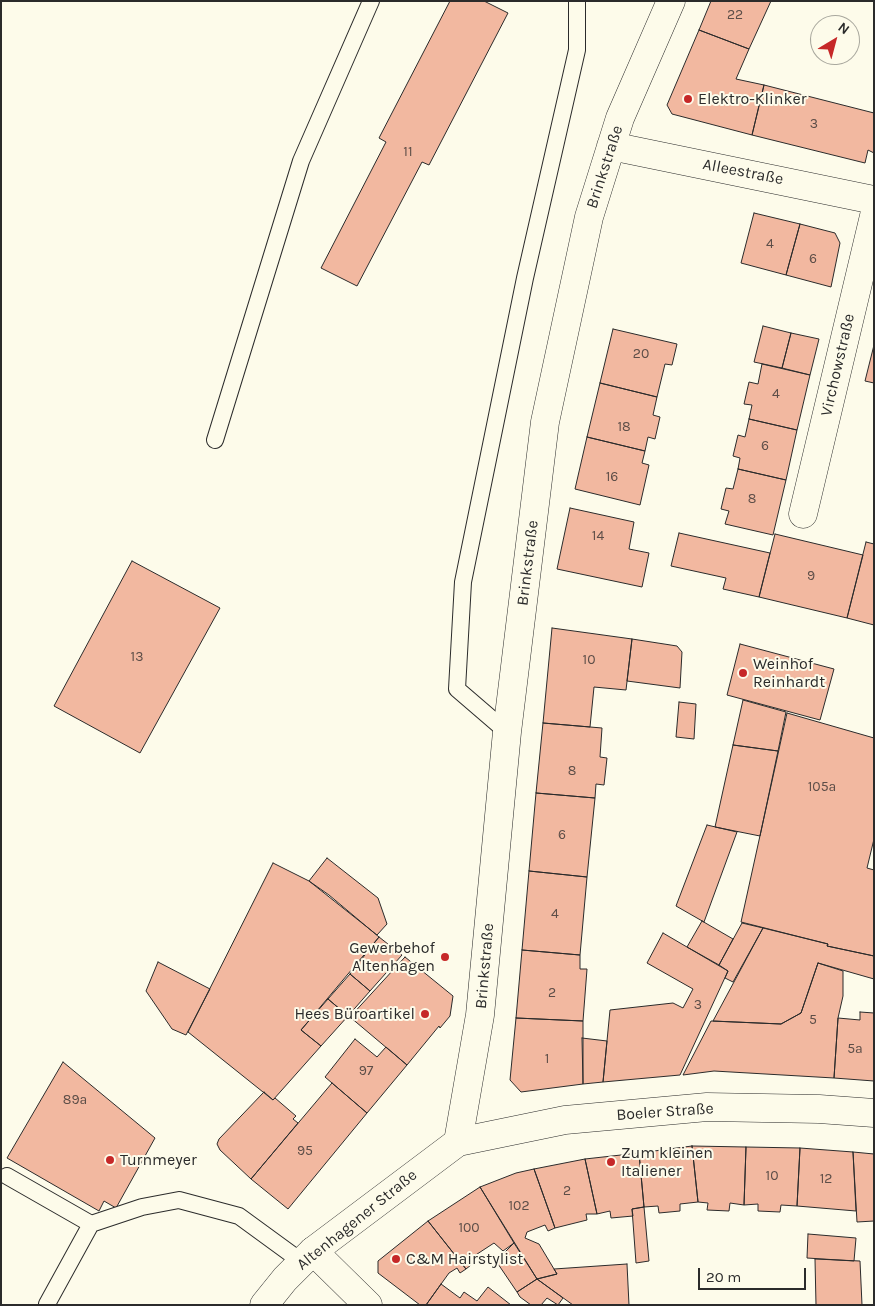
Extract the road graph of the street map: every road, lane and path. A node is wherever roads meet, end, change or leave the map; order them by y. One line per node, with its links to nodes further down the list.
1 (371, 1): 7 (lane)
2 (576, 1): 9 (lane)
3 (671, 1): 4 (street, Brinkstraße)
4 (611, 146): 5 (street, Alleestraße); 9 (street, Brinkstraße)
5 (874, 200)
6 (874, 216): 8 (street, Virchowstraße)
7 (215, 440)
8 (803, 514)
9 (507, 732): 11 (street, Brinkstraße)
10 (874, 1114): 11 (street, Boeler Straße)
11 (458, 1142): 14 (street, Altenhagener Straße)
12 (7, 1176): 13 (lane)
13 (91, 1224): 14 (lane); 15 (lane)
14 (307, 1257): 16 (street, Altenhagener Straße); 17 (street)
15 (47, 1304)
16 (264, 1305)
17 (368, 1305)

